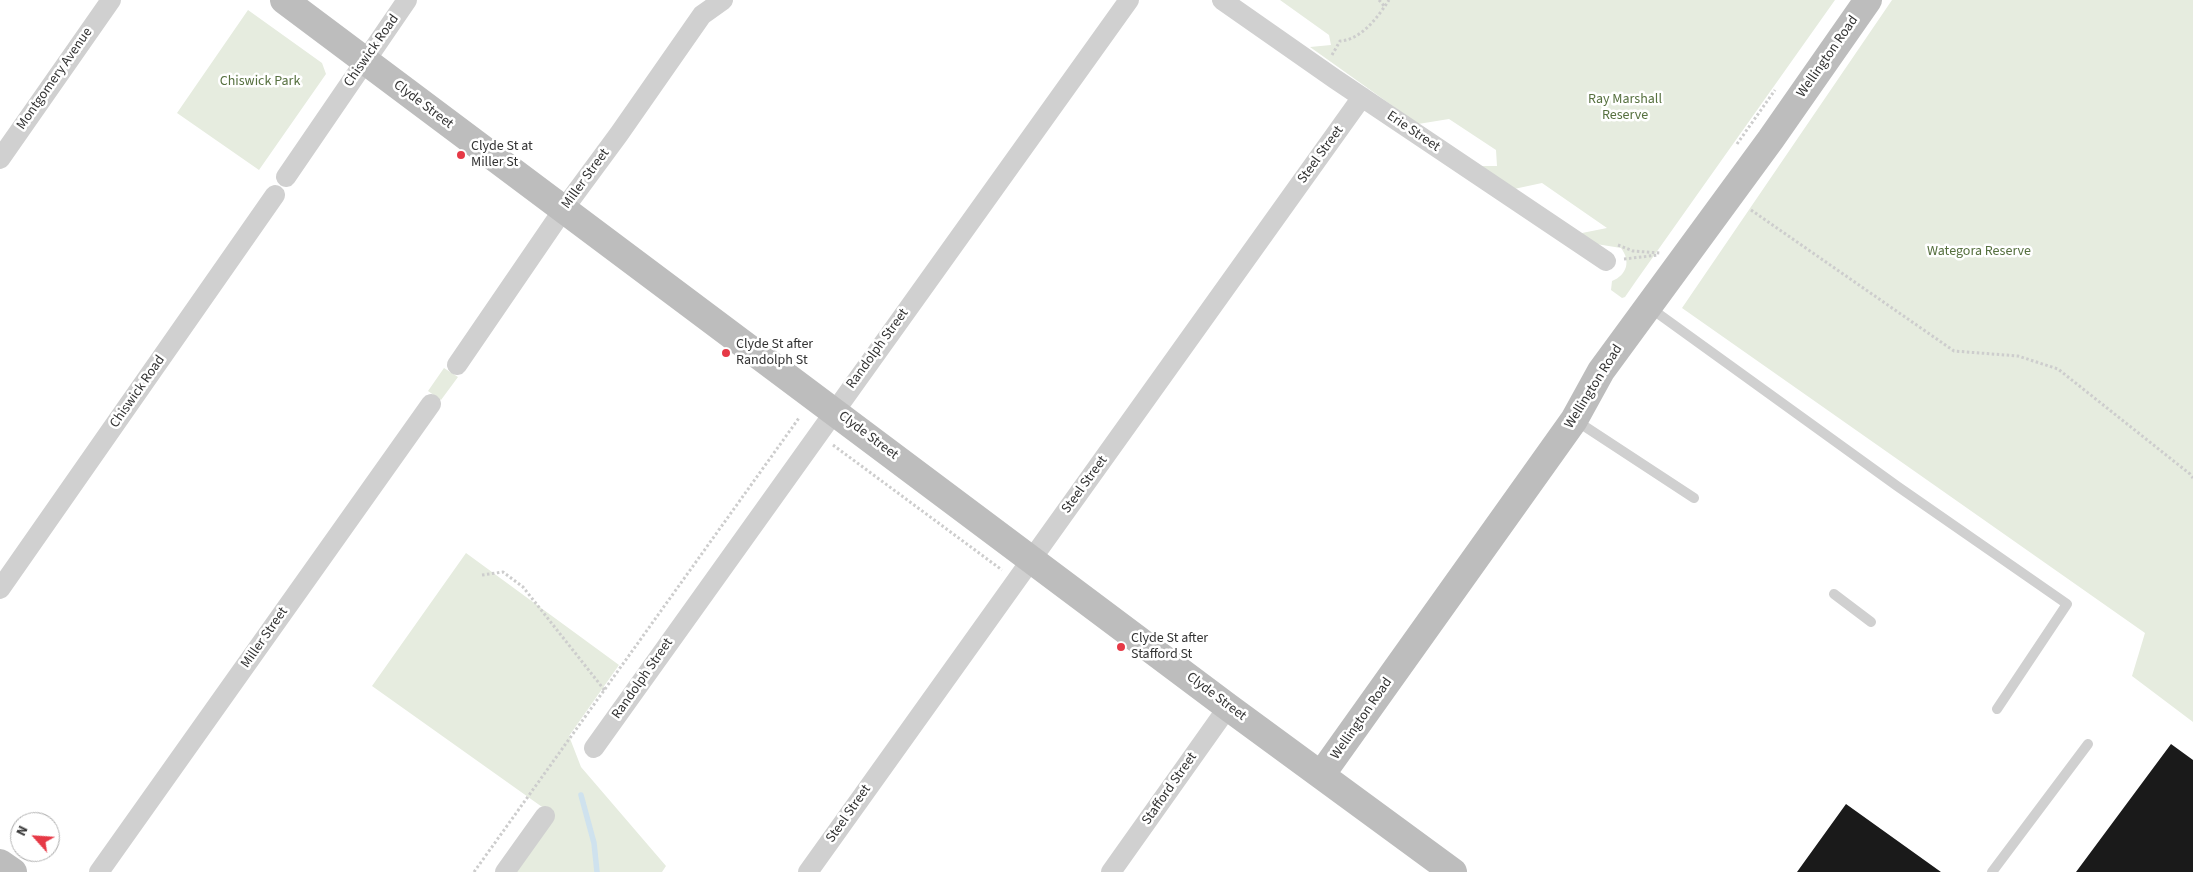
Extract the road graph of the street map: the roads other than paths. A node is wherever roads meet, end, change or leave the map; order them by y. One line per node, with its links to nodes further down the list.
1 (111, 0): 10 (street, Montgomery Avenue)
2 (284, 0): 8 (main road, Clyde Street)
3 (407, 0): 8 (street, Chiswick Road)
4 (723, 0): 13 (street, Miller Street)
5 (1129, 0): 18 (street, Randolph Street)
6 (1222, 0): 9 (street, Erie Street)
7 (1868, 0): 15 (main road, Wellington Road)
8 (364, 61): 11 (street, Chiswick Road); 13 (main road, Clyde Street)
9 (1362, 97): 14 (street, Erie Street); 21 (street, Steel Street)
10 (0, 159)
11 (286, 177): 12 (lane)
12 (275, 195): 22 (street, Chiswick Road)
13 (563, 210): 16 (street, Miller Street); 18 (main road, Clyde Street)
14 (1611, 253)
15 (1648, 306): 19 (main road, Wellington Road); 26 (lane)
16 (457, 366)
17 (430, 404): 33 (street, Miller Street)
18 (834, 410): 21 (main road, Clyde Street); 28 (street, Randolph Street)
19 (1574, 420): 20 (lane); 29 (main road, Wellington Road)
20 (1694, 498)
21 (1032, 559): 25 (main road, Clyde Street); 35 (street, Steel Street)
22 (0, 588)
23 (1834, 594): 24 (lane)
24 (1871, 622)
25 (1228, 707): 29 (main road, Clyde Street); 36 (street, Stafford Street)
26 (1997, 709)
27 (2088, 744): 38 (lane)
28 (594, 748)
29 (1321, 775): 37 (main road, Clyde Street)
30 (545, 816): 34 (street)
31 (0, 863): 32 (main road)
32 (12, 872)
33 (99, 872)
34 (505, 872)
35 (808, 872)
36 (1111, 872)
37 (1452, 872)
38 (1992, 872)

